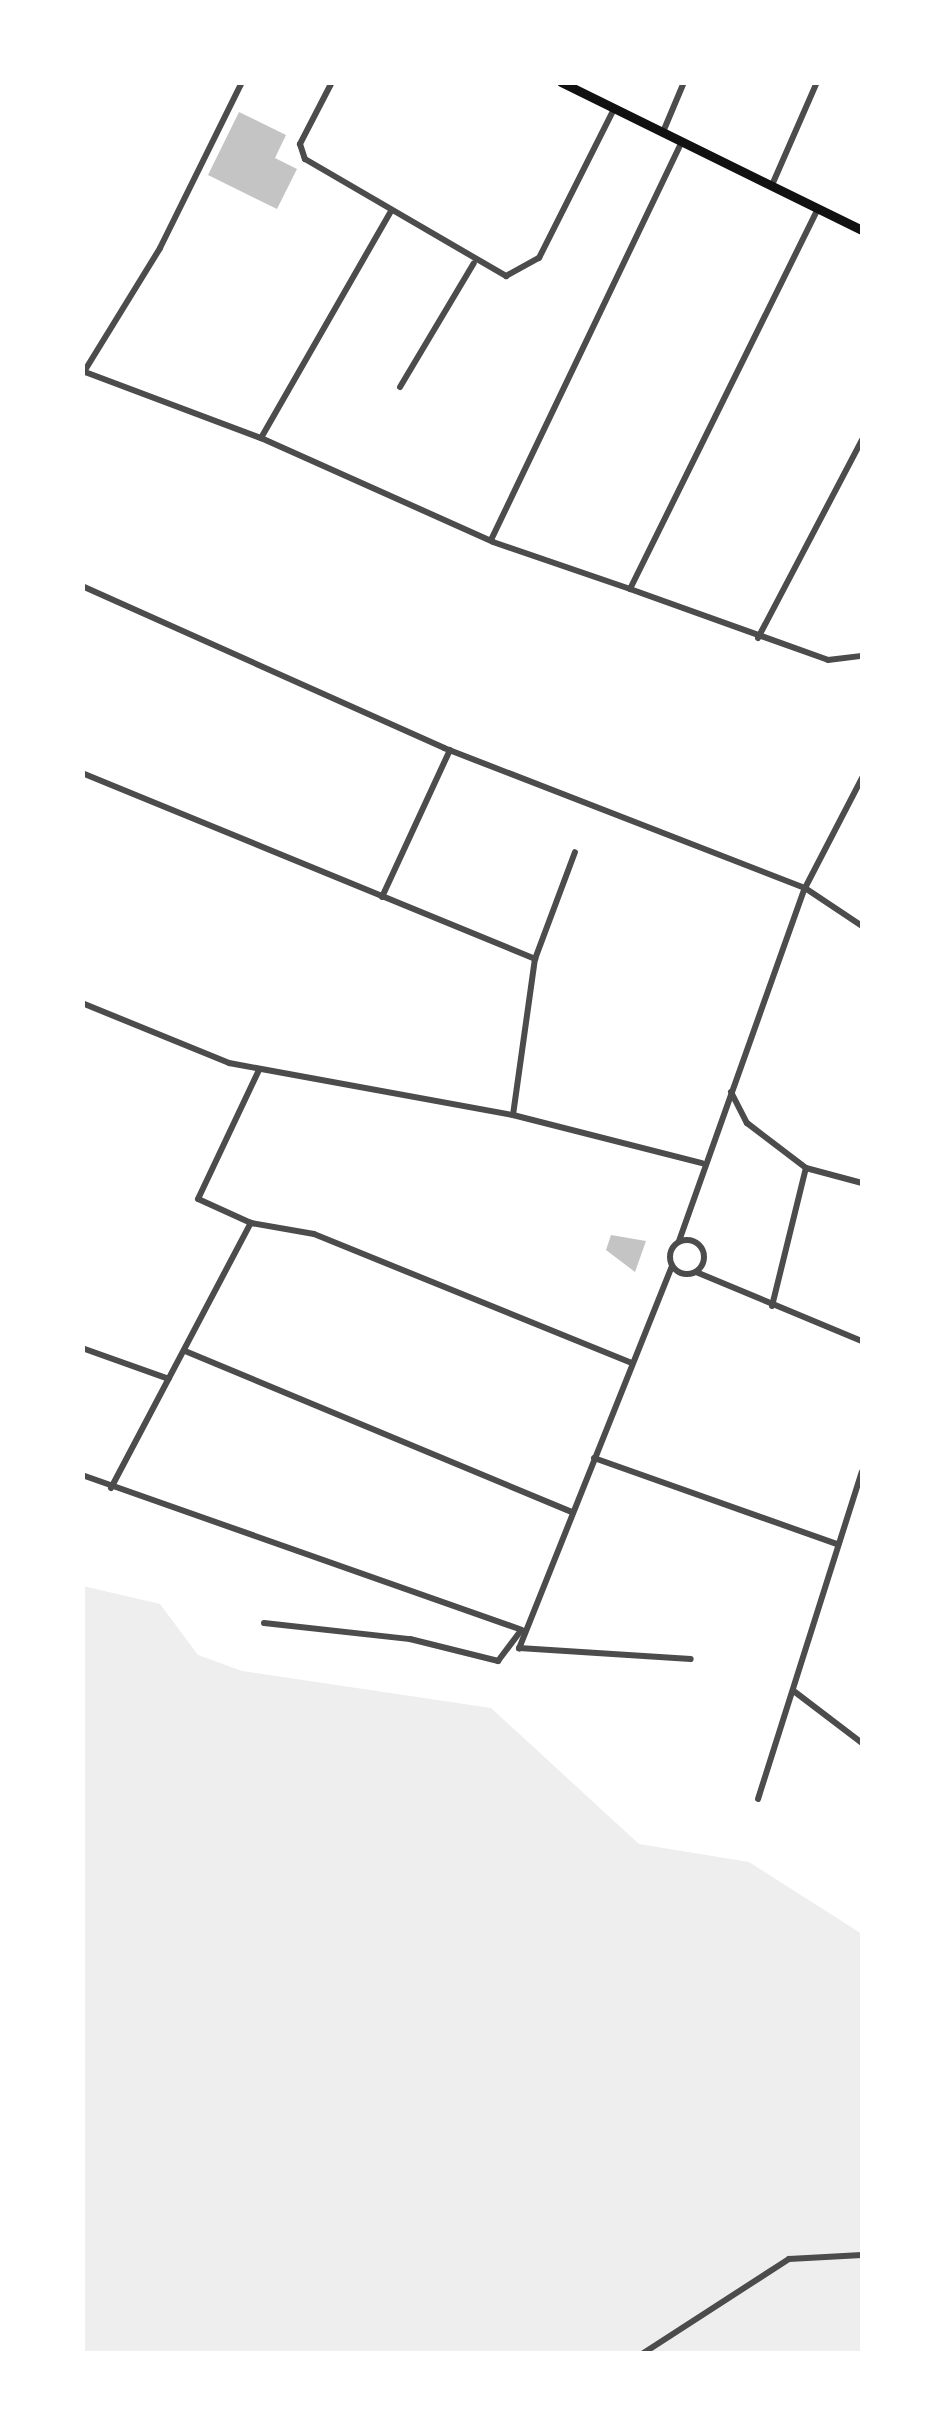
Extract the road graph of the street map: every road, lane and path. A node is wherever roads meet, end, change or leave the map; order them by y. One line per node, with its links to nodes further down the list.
1 (242, 82): 14 (street)
2 (332, 82): 11 (street)
3 (684, 82): 7 (street)
4 (817, 82): 9 (street)
5 (565, 83): 6 (main road)
6 (614, 109): 7 (main road); 13 (street)
7 (663, 133): 8 (main road)
8 (682, 142): 9 (main road); 18 (street)
9 (771, 186): 10 (main road)
10 (818, 209): 12 (main road); 20 (street)
11 (391, 211): 13 (street); 16 (street)
12 (862, 230)
13 (474, 262): 15 (street)
14 (84, 374): 16 (street)
15 (400, 388)
16 (260, 438): 18 (street)
17 (862, 440): 21 (street)
18 (491, 540): 20 (street)
19 (82, 586): 23 (street)
20 (630, 589): 21 (street)
21 (758, 638): 22 (street)
22 (862, 656)
23 (450, 750): 27 (street); 28 (street)
24 (82, 772): 28 (street)
25 (862, 778): 27 (street)
26 (575, 852): 30 (street)
27 (805, 888): 29 (street); 33 (street)
28 (382, 898): 30 (street)
29 (862, 926)
30 (535, 958): 34 (street)
31 (82, 1003): 32 (street)
32 (259, 1070): 34 (street); 38 (street)
33 (730, 1091): 35 (street); 36 (street)
34 (513, 1115): 35 (street)
35 (702, 1163): 39 (street)
36 (806, 1168): 37 (street); 42 (street)
37 (862, 1183)
38 (252, 1223): 45 (street); 46 (street)
39 (679, 1242): 40 (street); 41 (street)
40 (672, 1266): 41 (street); 46 (street)
41 (696, 1272): 42 (street)
42 (772, 1306): 43 (street)
43 (862, 1341)
44 (82, 1348): 47 (street)
45 (186, 1351): 47 (street); 52 (street)
46 (632, 1362): 48 (street)
47 (169, 1380): 51 (street)
48 (594, 1458): 52 (street); 53 (street)
49 (862, 1472): 53 (street)
50 (82, 1475): 51 (street)
51 (112, 1488): 55 (street)
52 (571, 1512): 55 (street)
53 (837, 1544): 57 (street)
54 (264, 1624): 55 (street)
55 (521, 1630): 56 (street)
56 (691, 1660)
57 (795, 1692): 58 (street); 59 (street)
58 (862, 1744)
59 (758, 1798)
60 (862, 2255): 61 (street)
61 (642, 2354)

